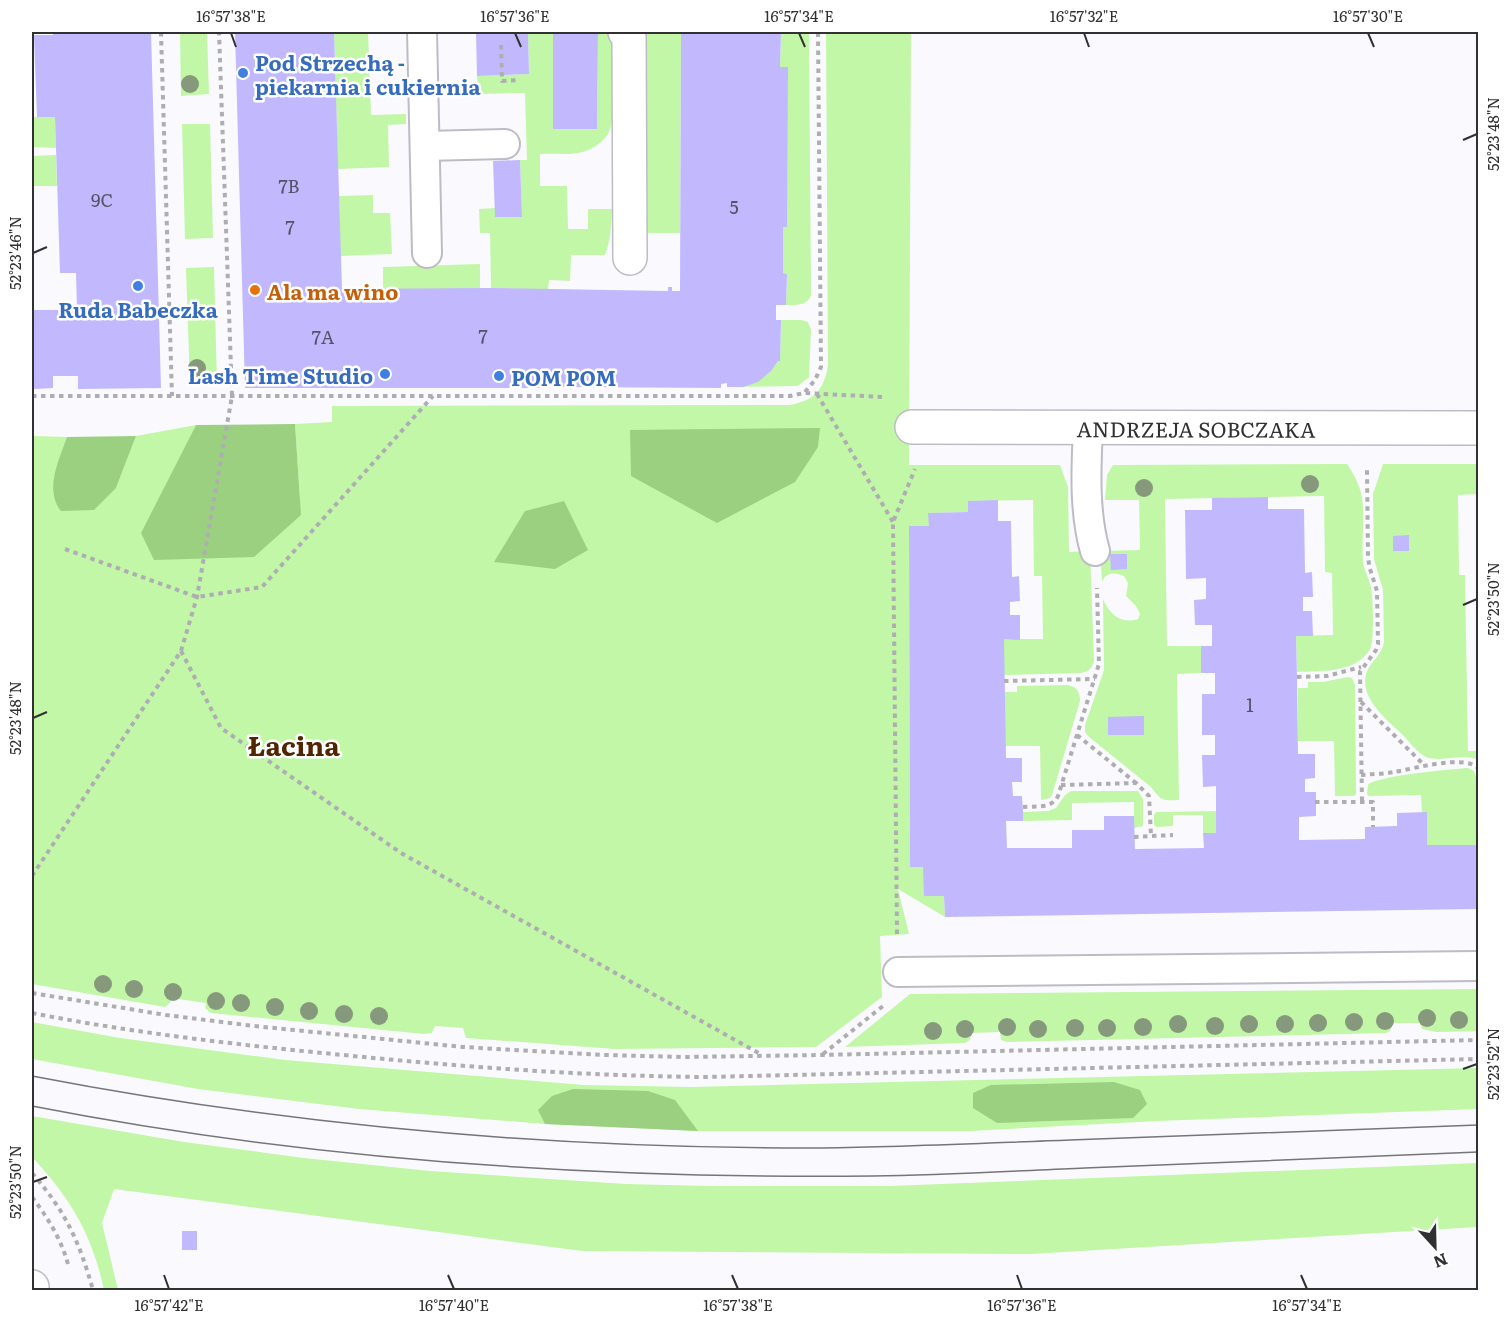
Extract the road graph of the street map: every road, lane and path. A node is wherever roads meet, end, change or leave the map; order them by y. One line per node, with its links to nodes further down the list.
1 (161, 32): 15 (path)
2 (219, 32): 16 (path)
3 (422, 32): 9 (lane)
4 (625, 32): 11 (street)
5 (818, 32): 12 (path)
6 (501, 45): 7 (path)
7 (520, 80)
8 (505, 144): 9 (lane)
9 (424, 146): 10 (lane)
10 (427, 253)
11 (630, 258)
12 (804, 393): 13 (path); 17 (path)
13 (817, 394): 18 (path); 24 (path)
14 (32, 396): 15 (path)
15 (172, 396): 16 (path)
16 (232, 396): 17 (path); 27 (path)
17 (433, 396): 27 (path)
18 (888, 398)
19 (912, 427): 20 (street, ANDRZEJA SOBCZAKA)
20 (1088, 428): 21 (street, ANDRZEJA SOBCZAKA); 26 (lane)
21 (1479, 429)
22 (916, 466): 24 (path)
23 (1367, 467): 29 (path)
24 (893, 522): 49 (path)
25 (65, 549): 27 (path)
26 (1095, 551): 31 (path)
27 (197, 597): 28 (path)
28 (181, 651): 47 (path); 54 (path)
29 (1361, 667): 30 (path); 33 (path)
30 (1297, 677)
31 (1095, 679): 32 (path); 34 (path)
32 (1004, 681)
33 (1360, 702): 35 (path); 37 (path)
34 (1077, 735): 38 (path); 39 (path)
35 (1424, 765): 36 (path); 37 (path)
36 (1479, 768)
37 (1361, 775): 40 (path)
38 (1136, 783): 39 (path); 44 (path)
39 (1061, 785): 42 (path)
40 (1362, 801): 41 (path); 43 (path)
41 (1316, 802)
42 (1023, 807)
43 (1373, 826)
44 (1151, 836): 45 (path); 46 (path)
45 (1173, 836)
46 (1134, 837)
47 (32, 876)
48 (1479, 966): 49 (lane)
49 (898, 972): 53 (path)
50 (32, 993): 54 (path)
51 (32, 1013): 55 (path)
52 (1479, 1040): 53 (path)
53 (821, 1055): 54 (path)
54 (764, 1056)
55 (1479, 1059)
56 (32, 1173): 59 (path)
57 (32, 1197): 58 (path)
58 (71, 1273)
59 (93, 1290)

